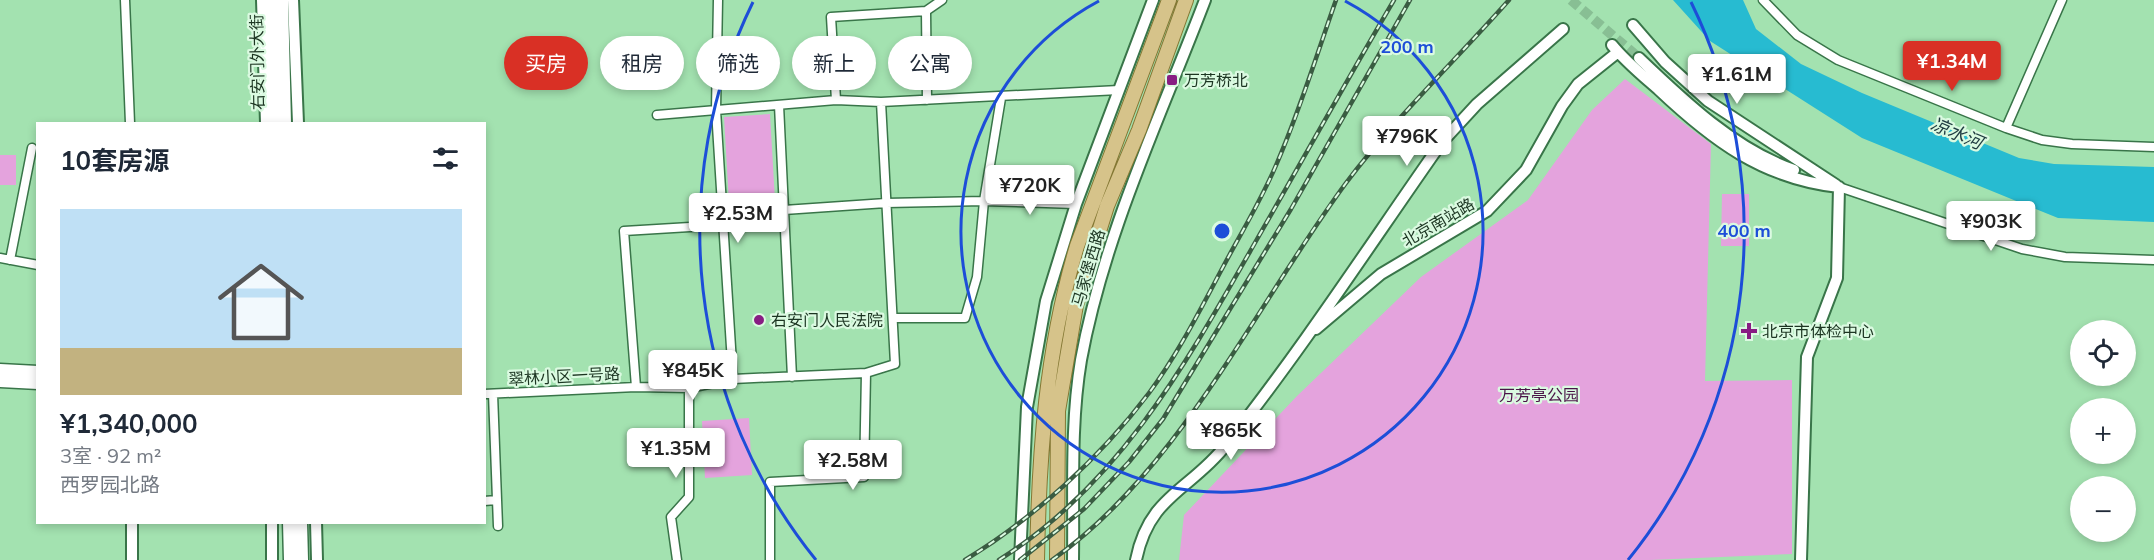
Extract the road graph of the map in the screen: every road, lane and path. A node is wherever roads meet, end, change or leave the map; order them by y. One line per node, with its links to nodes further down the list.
1 (125, 0): 26 (street)
2 (262, 0): 27 (street)
3 (272, 0): 28 (main road, 右安门外大街)
4 (282, 0): 29 (main road, 右安门外大街)
5 (293, 0): 30 (street)
6 (718, 0): 24 (street)
7 (942, 0): 14 (street)
8 (1153, 0): 18 (street, 马家堡西路)
9 (1169, 0): 72 (main road, 马家堡西路)
10 (1186, 0): 73 (main road, 马家堡西路)
11 (1205, 0): 74 (street, 马家堡西路)
12 (1763, 0): 31 (street)
13 (2062, 0): 31 (street)
14 (926, 11): 20 (street); 21 (street)
15 (1633, 25): 34 (street)
16 (1563, 29): 45 (street, 北京南站路)
17 (1639, 58): 34 (street)
18 (1119, 90): 19 (street); 37 (street, 马家堡西路)
19 (1001, 98): 21 (street); 35 (street)
20 (837, 100): 22 (street); 23 (street)
21 (927, 100): 22 (street)
22 (881, 102): 36 (street)
23 (779, 105): 24 (street); 38 (street)
24 (716, 110): 25 (street); 39 (street)
25 (657, 115)
26 (130, 122)
27 (266, 122)
28 (275, 122)
29 (285, 122)
30 (298, 122)
31 (2007, 128): 32 (street)
32 (2154, 147)
33 (32, 148): 41 (street)
34 (1839, 187): 42 (street); 45 (street, 北京南站路); 76 (street)
35 (984, 201): 36 (street); 37 (street); 44 (street)
36 (886, 203): 38 (street); 44 (street)
37 (1076, 204): 71 (street, 马家堡西路)
38 (784, 210): 49 (street)
39 (723, 225): 50 (street); 53 (street)
40 (0, 258): 41 (street)
41 (10, 260): 43 (street)
42 (2154, 260)
43 (36, 265)
44 (893, 318): 48 (street, 翠林小区一号路)
45 (1299, 346): 75 (street, 北京南站路)
46 (0, 370): 47 (main road)
47 (36, 372)
48 (866, 373): 49 (street, 翠林小区一号路); 70 (street)
49 (792, 377): 50 (street, 翠林小区一号路)
50 (733, 379): 54 (street, 翠林小区一号路)
51 (0, 381): 52 (main road)
52 (36, 383)
53 (636, 387): 54 (street, 翠林小区一号路); 55 (street, 翠林小区一号路)
54 (688, 388): 69 (street)
55 (489, 394): 56 (street)
56 (497, 500): 57 (street); 63 (street)
57 (486, 501)
58 (132, 524): 64 (street)
59 (272, 524): 65 (street)
60 (289, 524): 66 (main road)
61 (301, 524): 67 (main road)
62 (316, 524): 68 (street)
63 (498, 526)
64 (132, 560)
65 (273, 560)
66 (290, 560)
67 (302, 560)
68 (317, 560)
69 (677, 560)
70 (771, 560)
71 (1020, 560)
72 (1037, 560)
73 (1058, 560)
74 (1073, 560)
75 (1136, 560)
76 (1801, 560)

